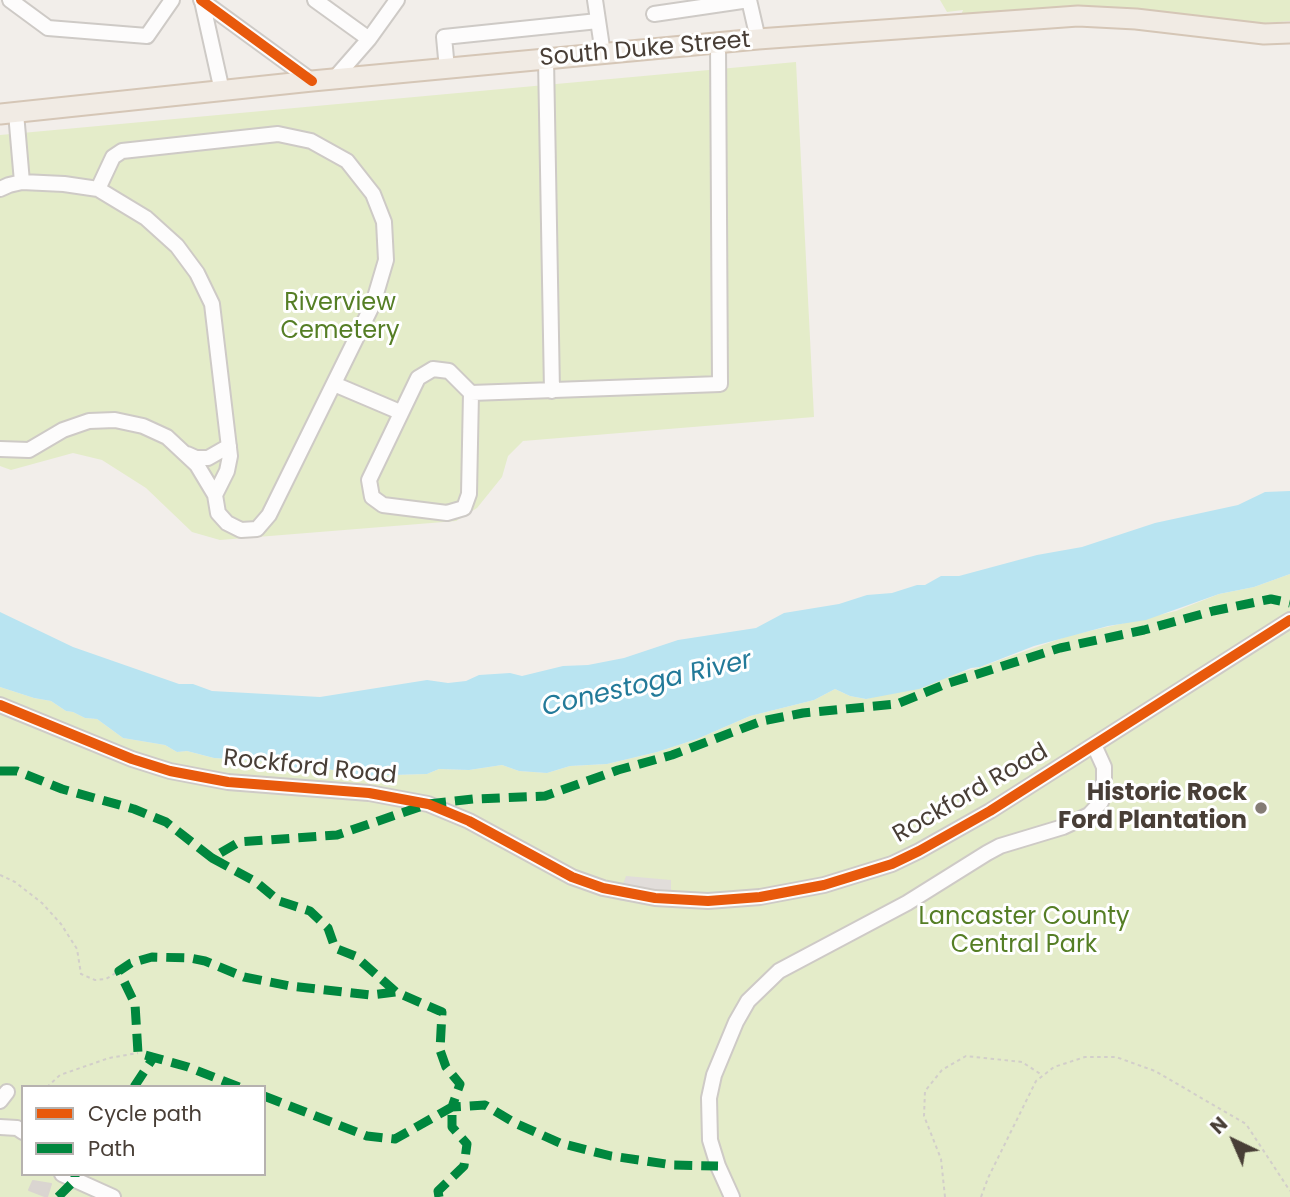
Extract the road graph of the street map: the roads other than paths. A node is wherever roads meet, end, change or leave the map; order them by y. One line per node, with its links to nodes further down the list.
1 (10, 0): 2 (street)
2 (172, 0)
3 (201, 0): 18 (street); 19 (street)
4 (315, 0): 11 (street)
5 (397, 0): 11 (street)
6 (595, 0): 9 (street)
7 (749, 0): 8 (street); 12 (street)
8 (654, 14)
9 (598, 21): 14 (street); 16 (street)
10 (1290, 33): 12 (main road, South Duke Street)
11 (369, 39): 17 (street)
12 (758, 39): 13 (main road, South Duke Street)
13 (718, 43): 14 (main road, South Duke Street); 25 (street)
14 (603, 54): 15 (main road, South Duke Street)
15 (547, 59): 16 (main road, South Duke Street); 25 (street)
16 (447, 69): 17 (main road, South Duke Street)
17 (334, 79): 18 (main road, South Duke Street)
18 (312, 81): 19 (main road, South Duke Street)
19 (222, 91): 20 (main road, South Duke Street)
20 (8, 113): 21 (street)
21 (22, 183): 22 (street); 23 (street)
22 (0, 189)
23 (97, 189): 24 (street); 28 (street)
24 (334, 384): 27 (street); 31 (street)
25 (552, 391): 26 (street)
26 (471, 393): 27 (street); 27 (street)
27 (400, 412)
28 (229, 446): 30 (street); 31 (street)
29 (0, 449): 30 (street)
30 (187, 454): 31 (street)
31 (215, 495)
32 (1290, 620): 34 (street, Rockford Road)
33 (0, 705): 34 (street, Rockford Road)
34 (1094, 745): 39 (street)
35 (0, 1127): 36 (street)
36 (21, 1131)
37 (66, 1176): 38 (street)
38 (113, 1197)
39 (732, 1197)

